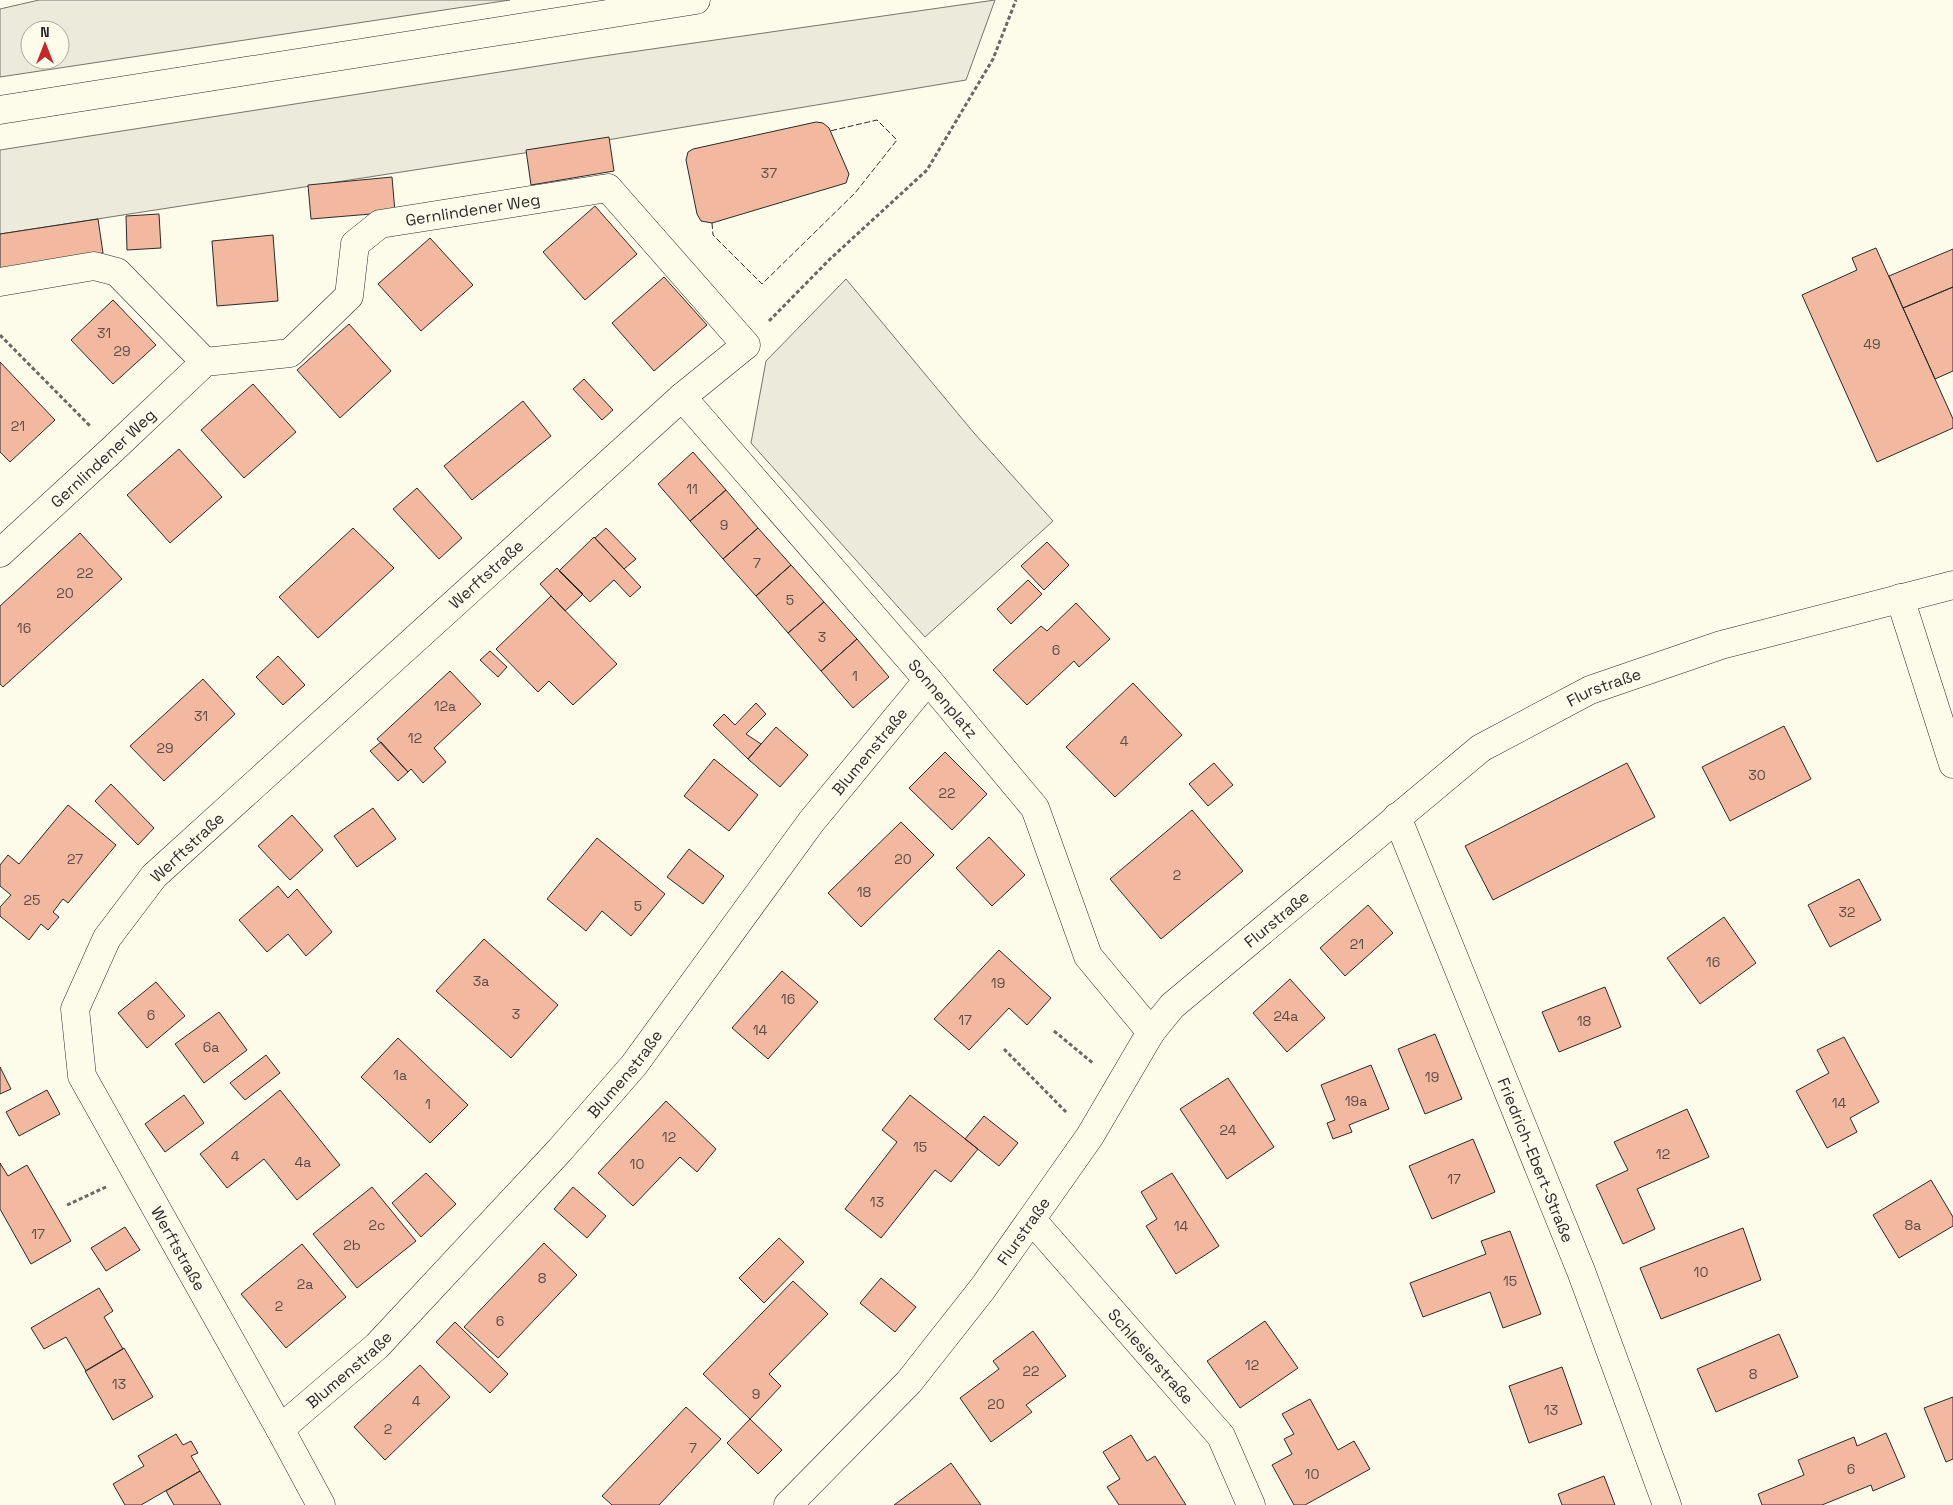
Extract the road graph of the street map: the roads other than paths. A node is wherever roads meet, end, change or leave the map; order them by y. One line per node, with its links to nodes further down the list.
1 (696, 0): 2 (main road)
2 (0, 110)
3 (0, 282): 5 (main road)
4 (746, 345): 5 (main road, Gernlindener Weg); 6 (main road, Werftstraße)
5 (205, 362): 7 (main road, Gernlindener Weg)
6 (682, 397): 10 (main road, Sonnenplatz); 15 (main road, Werftstraße)
7 (0, 553)
8 (1953, 585): 9 (main road, Flurstraße)
9 (1900, 598): 11 (main road); 12 (main road, Flurstraße)
10 (928, 680): 13 (main road, Sonnenplatz); 15 (main road, Blumenstraße)
11 (1953, 764)
12 (1397, 817): 13 (main road, Flurstraße); 19 (main road, Friedrich-Ebert-Straße)
13 (1151, 1032): 14 (main road, Flurstraße)
14 (1032, 1220): 17 (main road, Flurstraße); 18 (main road, Schlesierstraße)
15 (280, 1429): 16 (main road, Werftstraße)
16 (321, 1505)
17 (788, 1505)
18 (1252, 1505)
19 (1668, 1505)

